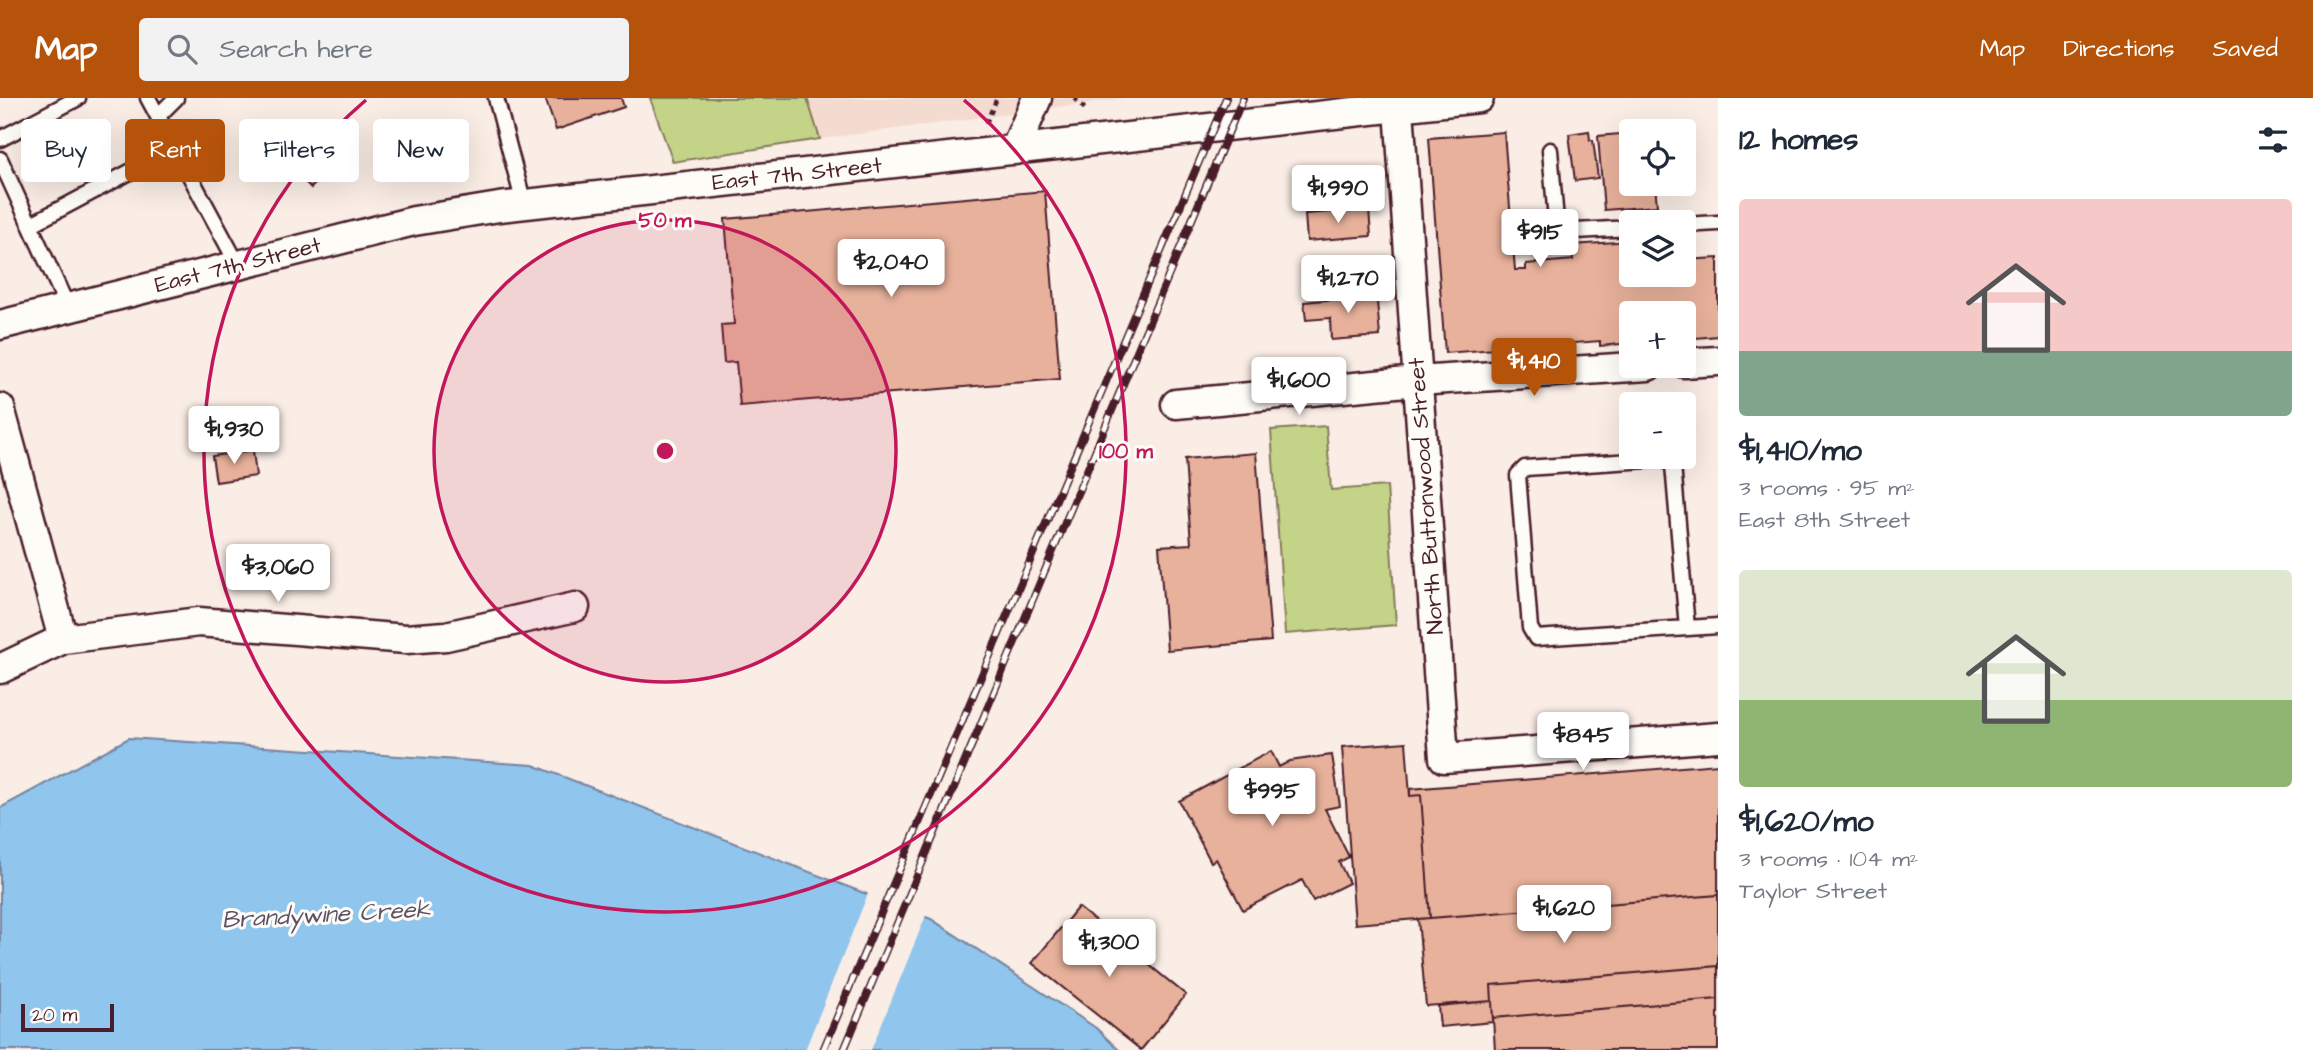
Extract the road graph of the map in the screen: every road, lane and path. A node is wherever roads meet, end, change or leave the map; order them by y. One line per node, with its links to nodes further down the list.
1 (78, 98): 10 (lane)
2 (148, 98): 8 (lane)
3 (176, 98): 8 (lane)
4 (496, 98): 16 (lane)
5 (1037, 98): 11 (street)
6 (1479, 98): 7 (street, East 7th Street)
7 (1399, 109): 11 (street, East 7th Street); 27 (street, North Buttonwood Street)
8 (158, 116): 9 (lane)
9 (160, 119)
10 (0, 139)
11 (1015, 150): 16 (street, East 7th Street)
12 (1550, 150): 20 (lane)
13 (0, 159): 19 (lane)
14 (125, 175): 19 (lane)
15 (193, 182): 21 (lane)
16 (524, 204): 21 (street, East 7th Street)
17 (1718, 223): 18 (lane)
18 (1696, 224)
19 (30, 225): 22 (lane)
20 (1619, 229)
21 (238, 265): 22 (street, East 7th Street)
22 (68, 308): 23 (street, East 7th Street)
23 (0, 325)
24 (1718, 361): 25 (street)
25 (1696, 362)
26 (1619, 368): 27 (street)
27 (1418, 381): 28 (street); 35 (street, North Buttonwood Street)
28 (1176, 404)
29 (0, 408): 33 (street)
30 (575, 607): 33 (street)
31 (1718, 626): 32 (lane)
32 (1688, 628): 32 (lane)
33 (63, 639): 34 (street)
34 (0, 669)
35 (1718, 737)

